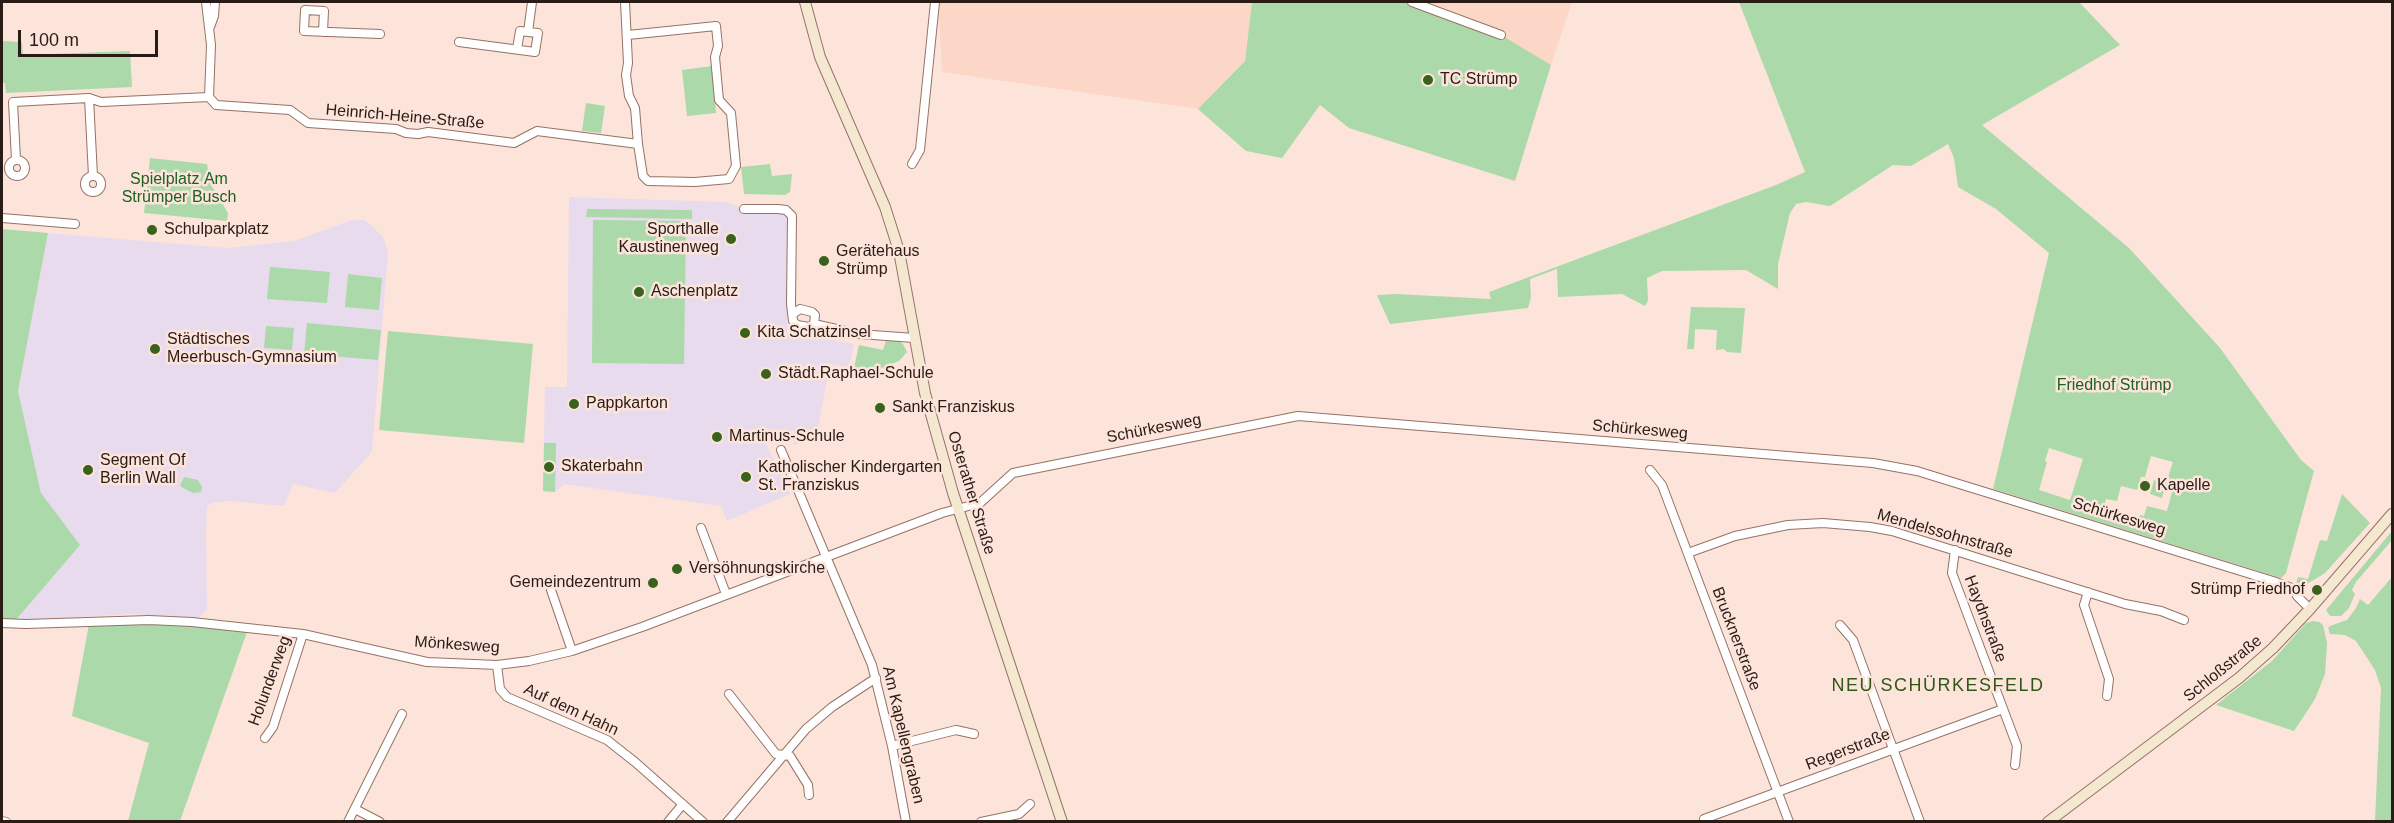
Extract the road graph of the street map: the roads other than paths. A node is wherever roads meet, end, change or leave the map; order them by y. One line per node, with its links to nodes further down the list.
1 (206, 2): 9 (street)
2 (215, 2): 9 (street)
3 (532, 2): 11 (street)
4 (625, 2): 13 (street)
5 (805, 2): 28 (main road, Osterather Straße)
6 (935, 2): 21 (street)
7 (1412, 2): 14 (street)
8 (315, 6): 10 (street); 10 (street)
9 (210, 28): 17 (street)
10 (323, 32): 12 (street)
11 (528, 32): 16 (street); 16 (street)
12 (380, 34)
13 (628, 35): 19 (street); 19 (street)
14 (1501, 35)
15 (459, 42): 16 (street)
16 (517, 49)
17 (209, 97): 18 (street); 19 (street, Heinrich-Heine-Straße)
18 (89, 98): 20 (street); 22 (street)
19 (638, 144)
20 (16, 160)
21 (912, 164)
22 (93, 176)
23 (744, 209): 26 (street)
24 (2, 218): 25 (street)
25 (75, 224)
26 (793, 314): 27 (street); 27 (street)
27 (814, 324): 28 (street)
28 (914, 338): 31 (main road, Osterather Straße)
29 (781, 450): 36 (street, Am Kapellengraben)
30 (1650, 470): 35 (street, Brucknerstraße)
31 (959, 510): 36 (street, Mönkesweg); 40 (street, Schürkesweg); 71 (main road, Osterather Straße)
32 (2392, 514): 40 (main road, Schloßstraße)
33 (700, 528): 39 (street)
34 (1954, 550): 35 (street, Mendelssohnstraße); 38 (street, Mendelssohnstraße); 50 (street, Haydnstraße)
35 (1688, 553): 58 (street, Brucknerstraße)
36 (826, 557): 39 (street, Mönkesweg); 47 (street, Am Kapellengraben)
37 (551, 590): 45 (street)
38 (2088, 592): 41 (street, Mendelssohnstraße); 49 (street)
39 (726, 594): 45 (street, Mönkesweg)
40 (2310, 609): 74 (main road, Schloßstraße)
41 (2184, 620)
42 (2, 623): 44 (street, Mönkesweg)
43 (1840, 625): 55 (street)
44 (303, 634): 46 (street, Mönkesweg); 53 (street, Holunderweg)
45 (572, 651): 46 (street, Mönkesweg)
46 (497, 665): 60 (street, Auf dem Hahn)
47 (876, 678): 54 (street, Am Kapellengraben); 56 (street)
48 (729, 694): 56 (street)
49 (2107, 696)
50 (2003, 709): 55 (street, Regerstraße); 57 (street, Haydnstraße)
51 (402, 714): 62 (street)
52 (974, 734): 54 (street)
53 (266, 738)
54 (892, 746): 69 (street, Am Kapellengraben)
55 (1893, 749): 58 (street, Regerstraße); 73 (street)
56 (783, 755): 59 (street); 68 (street)
57 (2015, 765)
58 (1777, 793): 63 (street, Regerstraße); 72 (street, Brucknerstraße)
59 (809, 795)
60 (683, 804): 66 (street); 67 (street, Auf dem Hahn)
61 (1030, 804): 70 (street)
62 (355, 809): 64 (street); 65 (street)
63 (1704, 819)
64 (348, 822)
65 (380, 822)
66 (668, 822)
67 (703, 822)
68 (727, 822)
69 (906, 822)
70 (981, 822)
71 (1062, 822)
72 (1789, 822)
73 (1920, 822)
74 (2048, 822)

